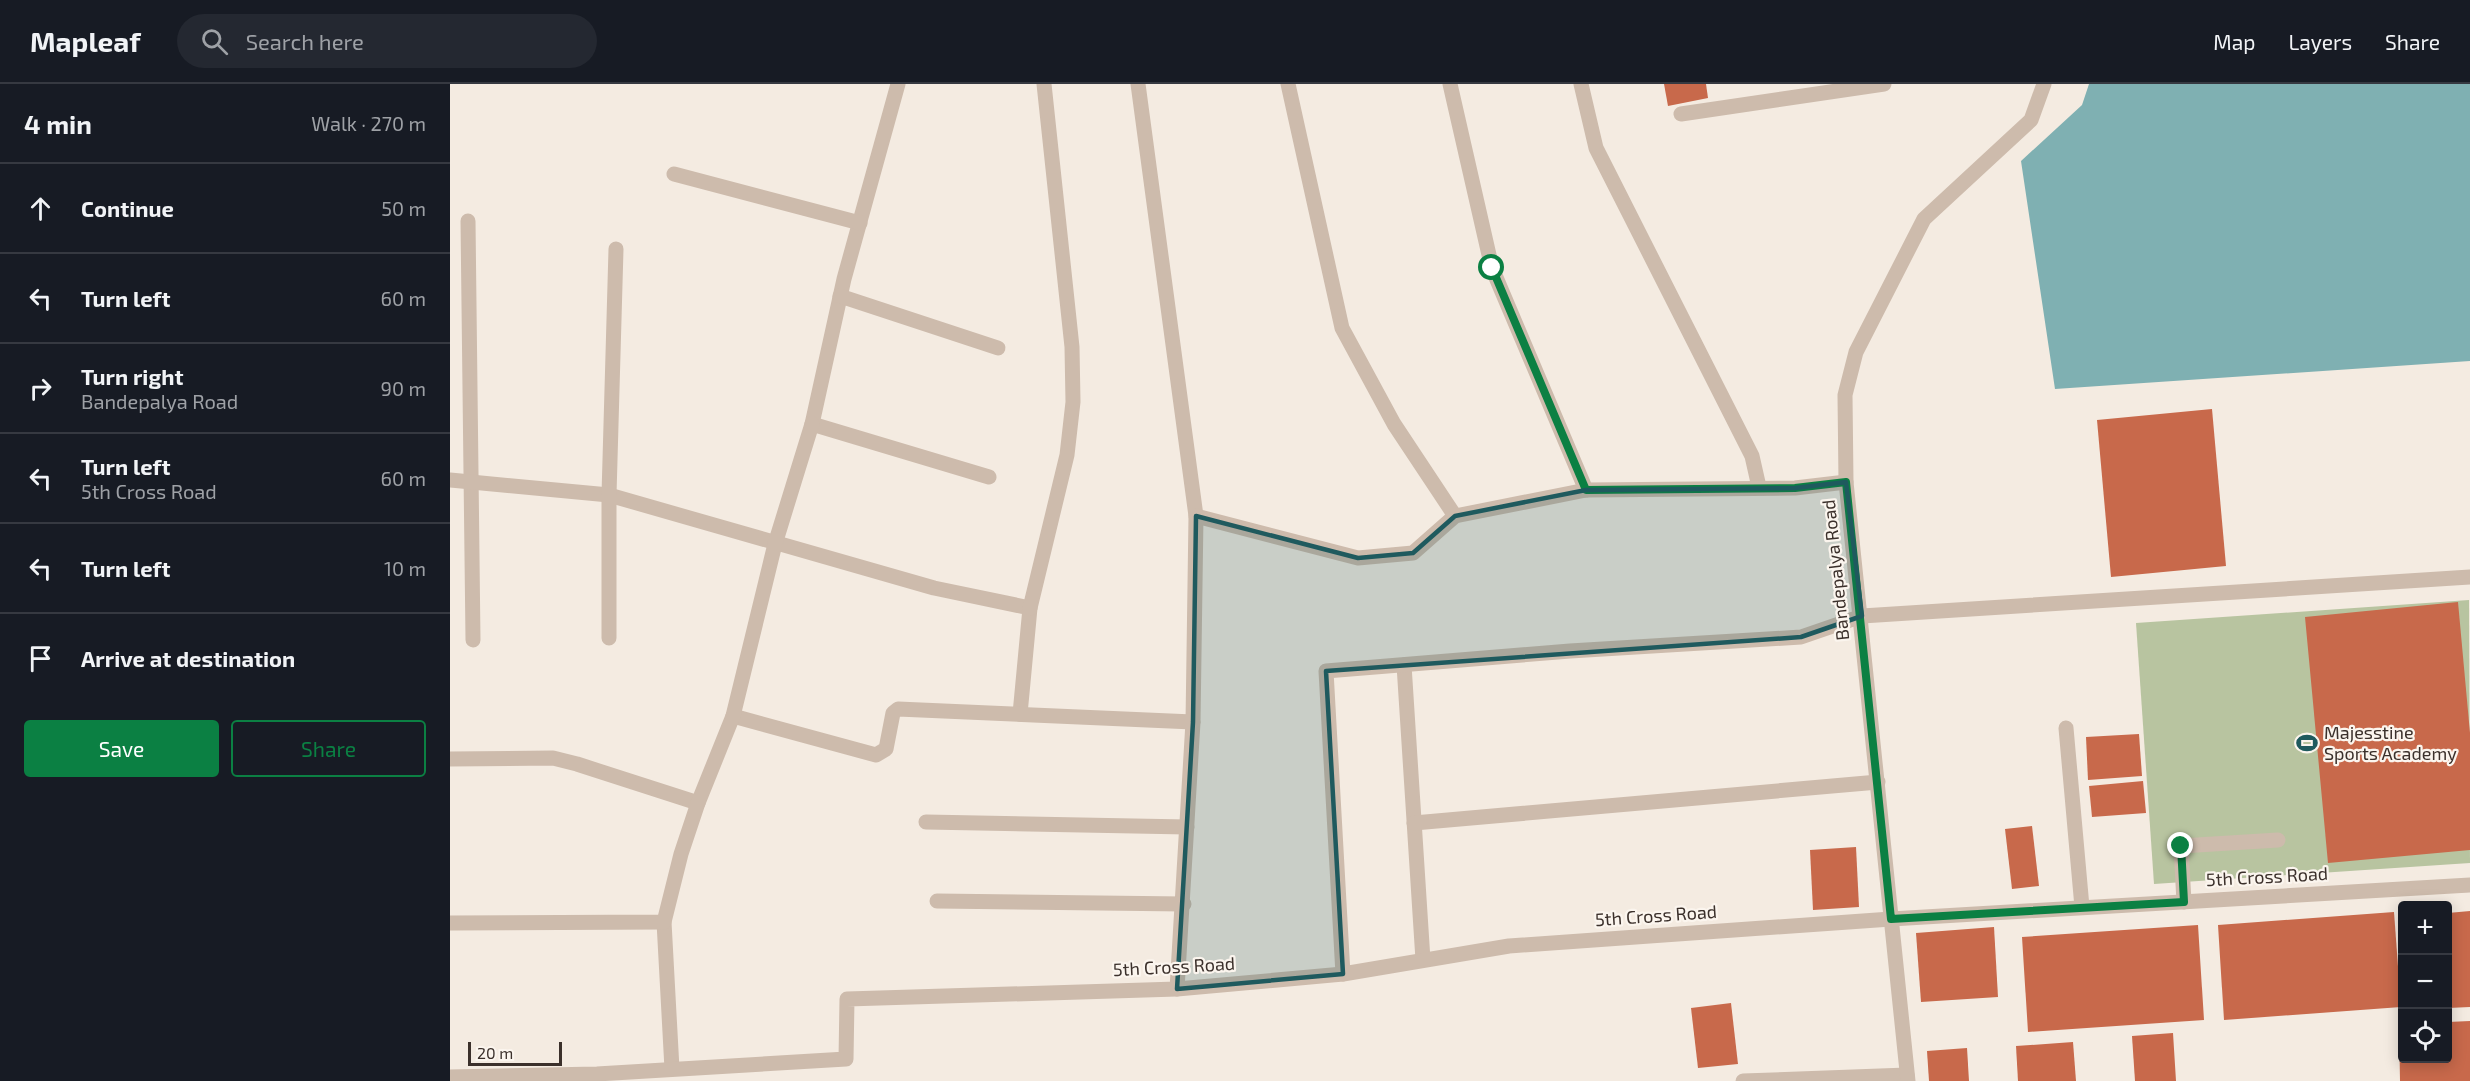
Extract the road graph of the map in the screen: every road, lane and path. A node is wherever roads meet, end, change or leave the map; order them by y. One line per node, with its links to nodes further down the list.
1 (898, 84): 12 (street)
2 (1044, 84): 28 (street)
3 (1138, 84): 24 (street)
4 (1288, 84): 25 (street)
5 (1450, 84): 22 (street)
6 (1581, 84): 21 (street)
7 (1884, 84): 9 (street)
8 (2044, 84): 20 (street, Bandepalya Road)
9 (1681, 114)
10 (674, 174): 12 (street)
11 (468, 220): 19 (street)
12 (860, 223): 14 (street)
13 (616, 249): 23 (street)
14 (840, 296): 15 (street); 16 (street)
15 (998, 348)
16 (812, 424): 17 (street); 26 (street)
17 (989, 477)
18 (450, 480): 19 (street)
19 (470, 481): 23 (street); 31 (street)
20 (1846, 482): 21 (street); 29 (street, Bandepalya Road)
21 (1759, 487): 22 (street)
22 (1586, 490): 25 (street)
23 (609, 495): 26 (street); 30 (street)
24 (1196, 516): 25 (street); 35 (street)
25 (1455, 516)
26 (775, 544): 28 (street); 34 (street)
27 (2470, 577): 29 (street)
28 (1030, 608): 33 (street)
29 (1862, 616): 32 (street); 38 (street, Bandepalya Road)
30 (609, 638)
31 (473, 640)
32 (1404, 665): 41 (street); 53 (street)
33 (1020, 714): 34 (street); 35 (street)
34 (734, 716): 39 (street)
35 (1192, 722): 42 (street)
36 (2066, 728): 48 (street)
37 (450, 759): 39 (street)
38 (1878, 782): 41 (street); 49 (street, Bandepalya Road)
39 (698, 803): 50 (street)
40 (926, 822): 42 (street)
41 (1414, 823): 52 (street)
42 (1187, 827): 47 (street)
43 (2278, 840): 46 (street)
44 (2470, 885): 46 (street, 5th Cross Road)
45 (937, 901): 47 (street)
46 (2184, 902): 48 (street, 5th Cross Road)
47 (1184, 904): 54 (street)
48 (2082, 907): 49 (street, 5th Cross Road)
49 (1891, 919): 52 (street, 5th Cross Road); 57 (street, Bandepalya Road)
50 (664, 922): 51 (street); 55 (street)
51 (450, 923)
52 (1423, 960): 53 (street, 5th Cross Road)
53 (1343, 974): 54 (street, 5th Cross Road)
54 (1177, 989): 55 (street, 5th Cross Road)
55 (672, 1070): 56 (street)
56 (450, 1077)
57 (1908, 1078): 58 (street)
58 (1743, 1081)

